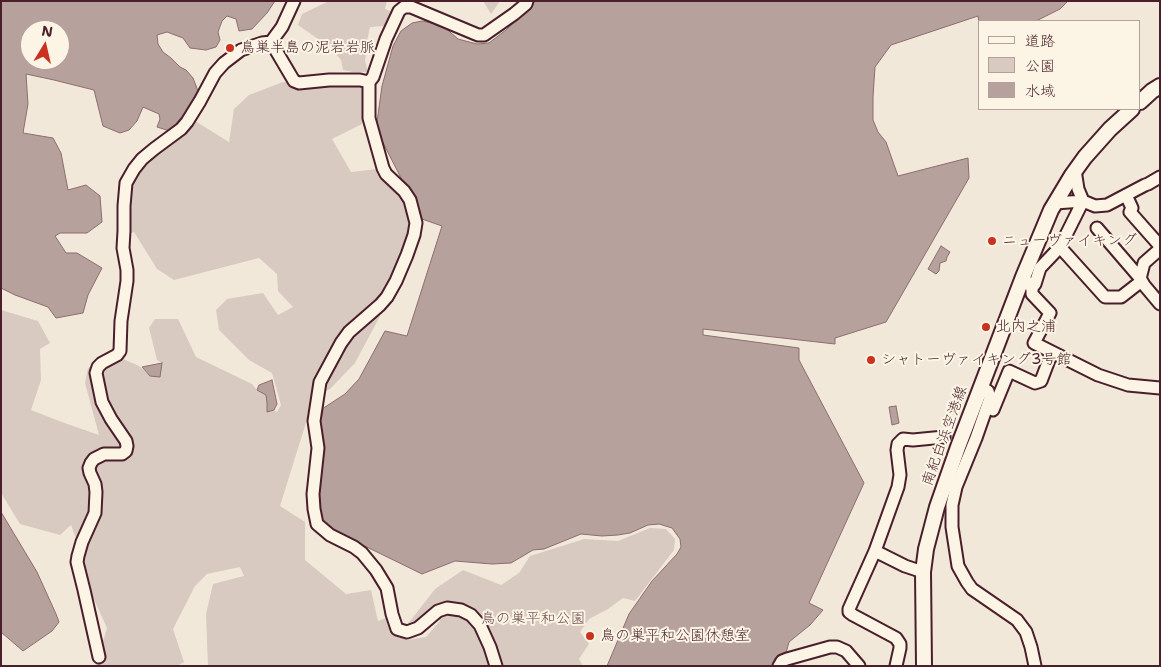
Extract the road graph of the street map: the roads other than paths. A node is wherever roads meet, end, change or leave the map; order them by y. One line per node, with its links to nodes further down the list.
1 (294, 1): 3 (street)
2 (527, 1): 4 (street)
3 (271, 42): 4 (street); 27 (street)
4 (369, 82): 28 (street)
5 (1160, 86): 6 (main road)
6 (1141, 101)
7 (1131, 110): 8 (main road, 南紀白浜空港線)
8 (1075, 170): 11 (street); 12 (main road, 南紀白浜空港線)
9 (1160, 177): 10 (street)
10 (1126, 195): 11 (street); 15 (street)
11 (1083, 201): 12 (street); 14 (street)
12 (1055, 203): 16 (main road, 南紀白浜空港線)
13 (1097, 228): 17 (street)
14 (1060, 247): 17 (street); 18 (street)
15 (1160, 248): 17 (street)
16 (1023, 277): 18 (street); 21 (main road, 南紀白浜空港線)
17 (1140, 278): 19 (street)
18 (1032, 288): 20 (street)
19 (1160, 304)
20 (1052, 352): 22 (street); 24 (street)
21 (980, 388): 24 (street); 26 (main road, 南紀白浜空港線)
22 (1160, 388)
23 (944, 437): 25 (street)
24 (974, 439): 33 (street)
25 (875, 551): 26 (street); 31 (street)
26 (923, 572): 32 (main road, 南紀白浜空港線)
27 (99, 658)
28 (496, 666)
29 (779, 666): 30 (street)
30 (859, 666)
31 (896, 666)
32 (924, 666)
33 (1035, 666)

